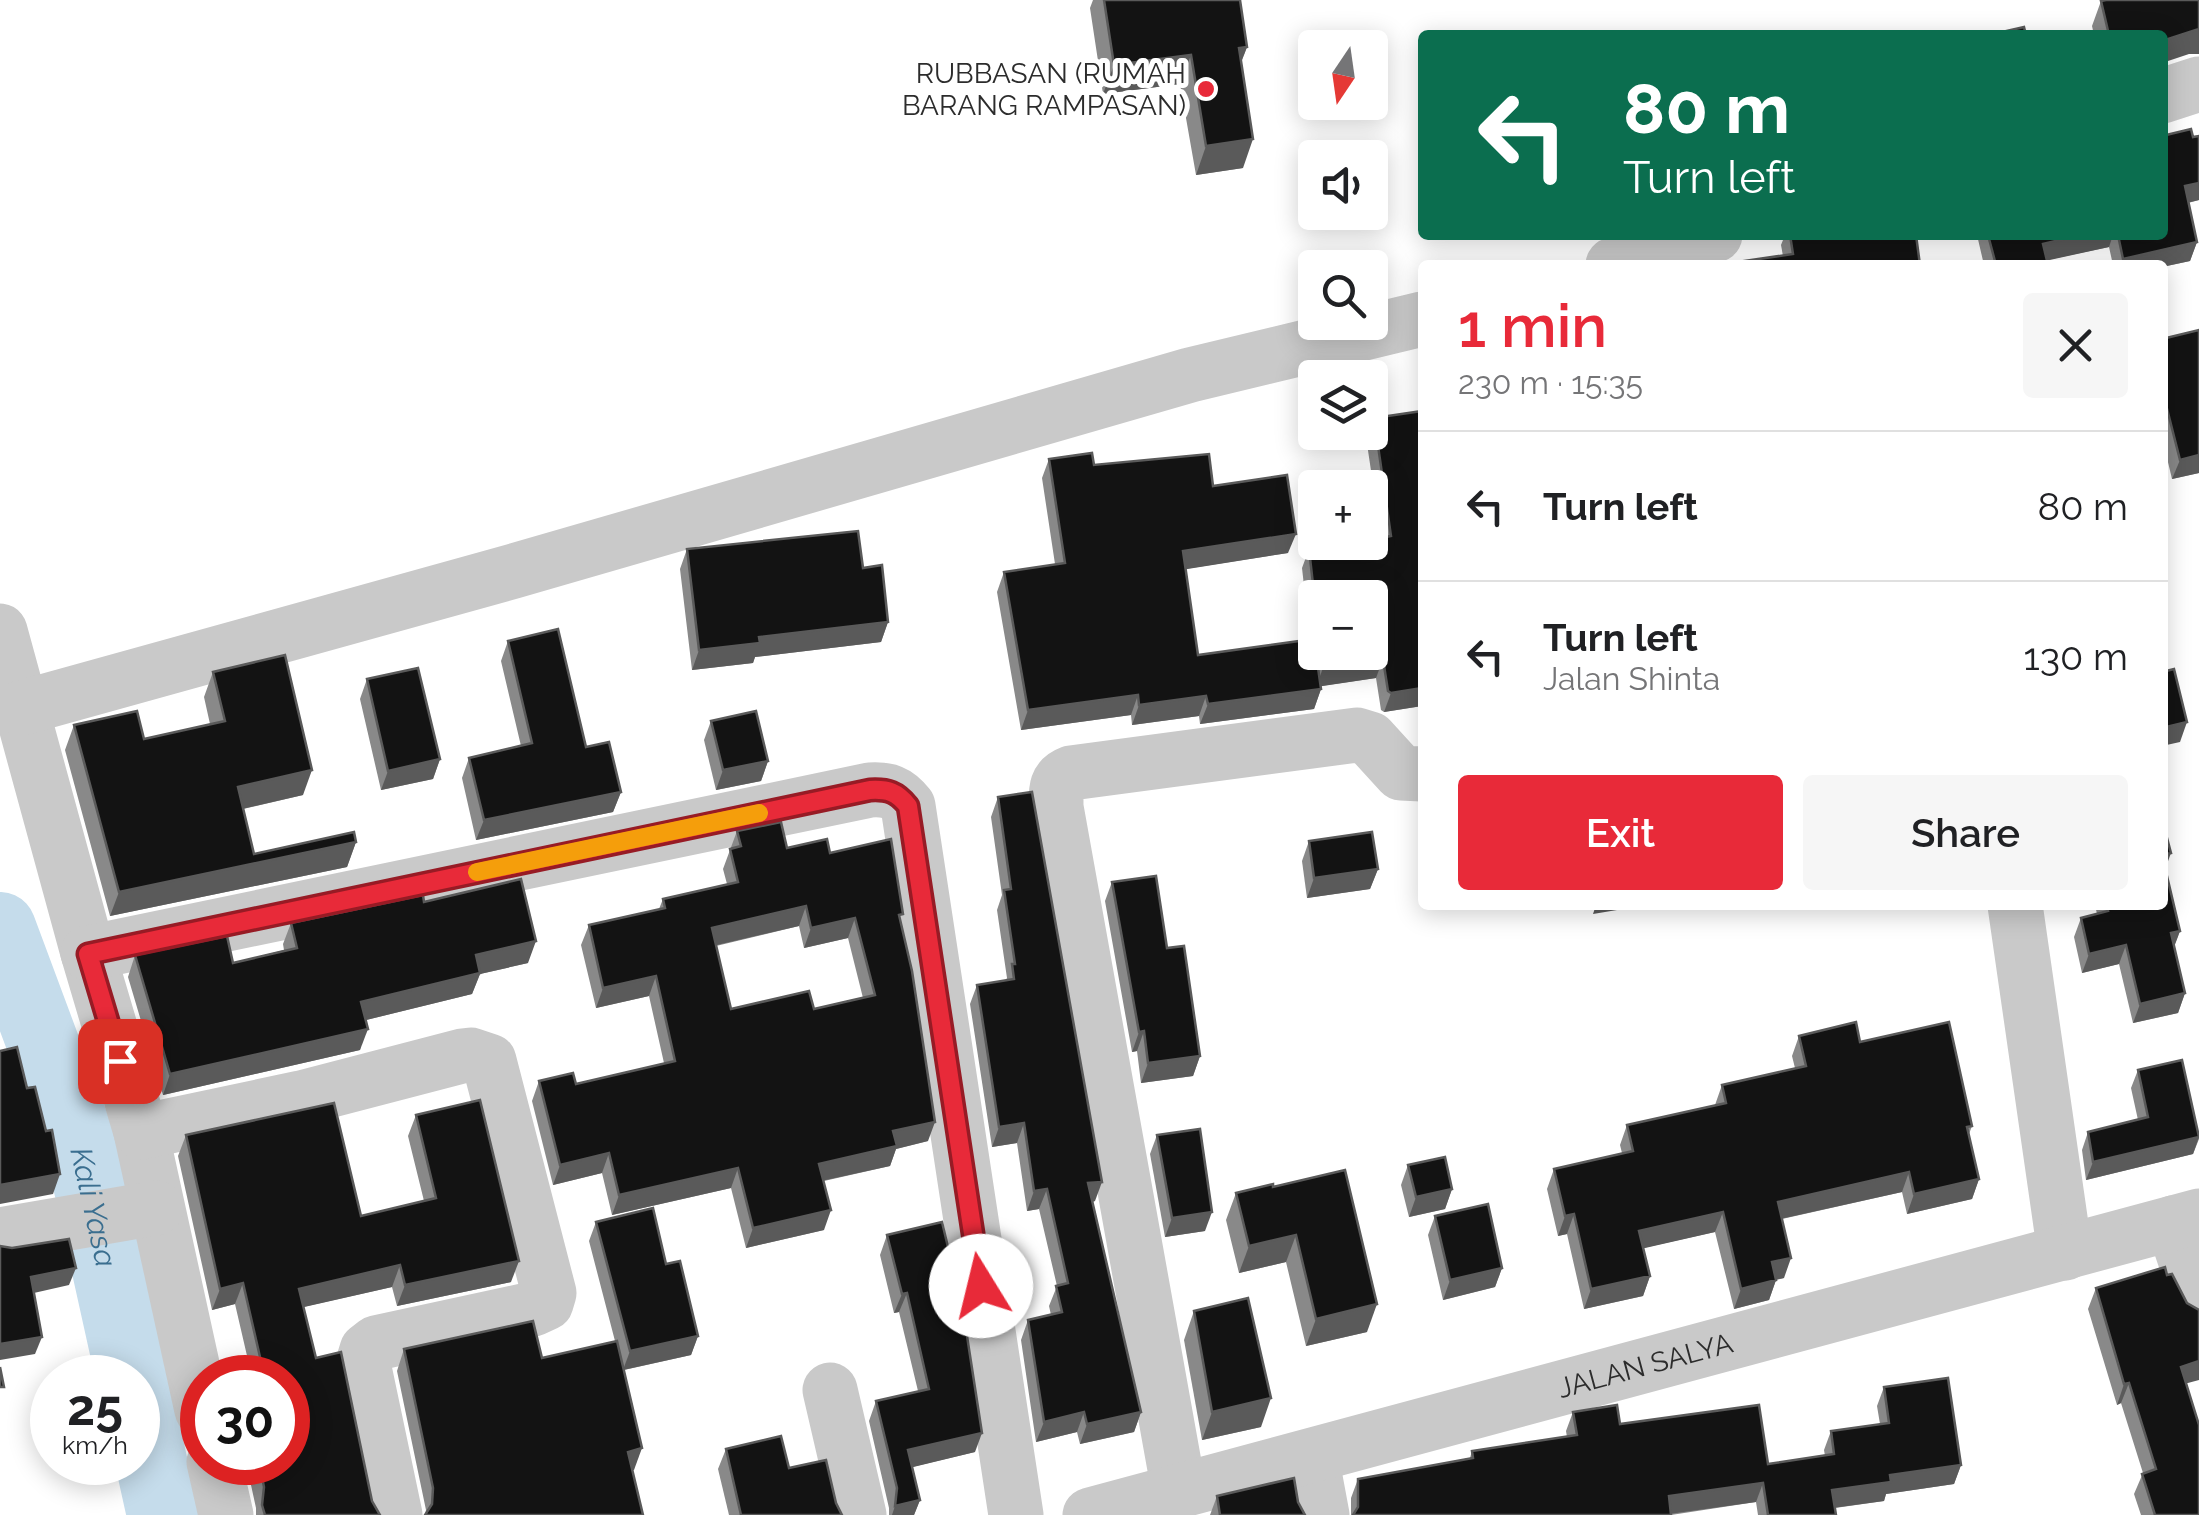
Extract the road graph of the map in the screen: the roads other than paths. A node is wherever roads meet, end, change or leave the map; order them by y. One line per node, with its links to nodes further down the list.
1 (2199, 84): 2 (street)
2 (2168, 94)
3 (1691, 249): 4 (street)
4 (1637, 260)
5 (1418, 320): 7 (street)
6 (0, 631): 7 (street)
7 (21, 708): 10 (street)
8 (1418, 774): 21 (street)
9 (2016, 910): 15 (street)
10 (88, 954): 11 (street); 25 (street)
11 (141, 1132): 12 (street); 23 (street)
12 (152, 1209): 14 (street); 17 (street)
13 (2186, 1220): 15 (street, JALAN SALYA); 16 (street)
14 (0, 1234)
15 (2065, 1253): 19 (street, JALAN SALYA)
16 (2199, 1300)
17 (188, 1355)
18 (830, 1390): 24 (street)
19 (1311, 1456): 21 (street, JALAN SALYA); 27 (street)
20 (219, 1485): 22 (street)
21 (1179, 1491): 26 (street, JALAN SALYA)
22 (226, 1515)
23 (395, 1515)
24 (859, 1515)
25 (1016, 1515)
26 (1090, 1515)
27 (1322, 1515)

